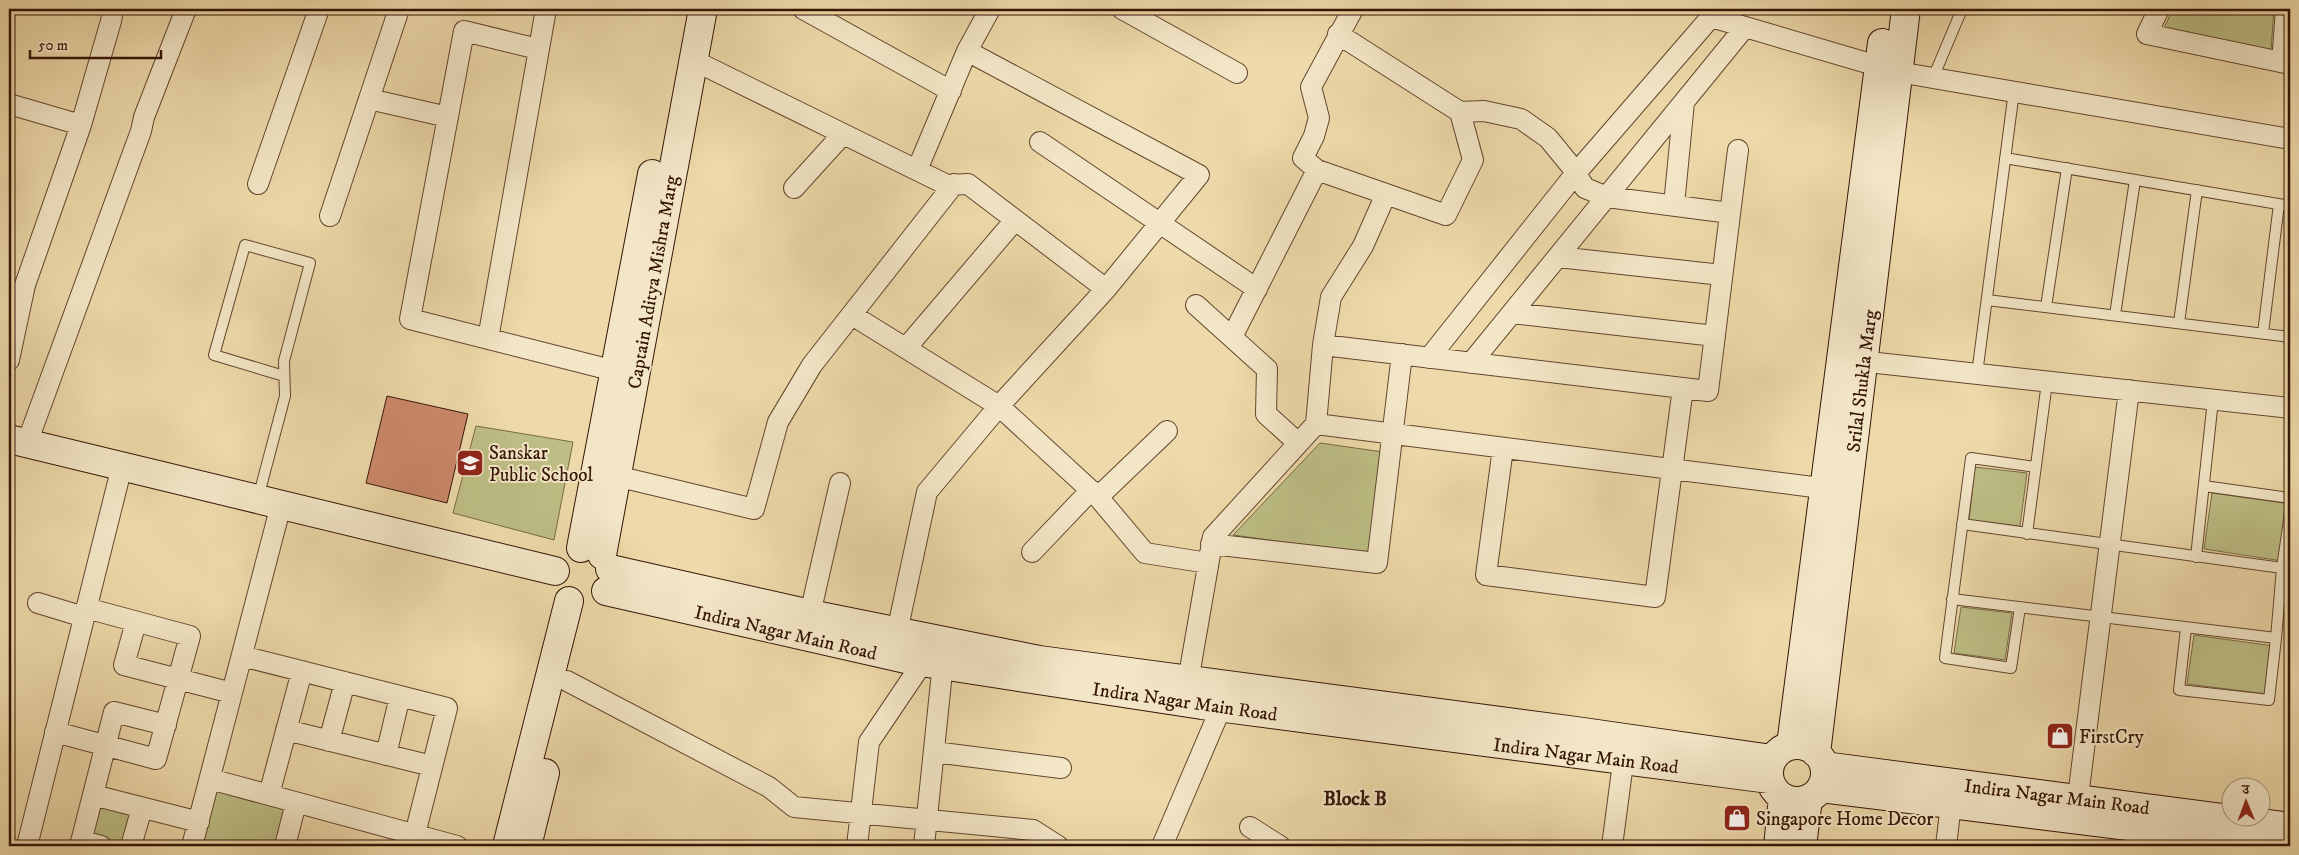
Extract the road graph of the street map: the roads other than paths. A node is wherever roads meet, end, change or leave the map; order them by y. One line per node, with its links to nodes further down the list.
1 (113, 9): 34 (street)
2 (186, 9): 93 (street)
3 (319, 9): 45 (street)
4 (399, 9): 29 (street)
5 (546, 9): 20 (street)
6 (686, 9): 81 (street, Captain Aditya Mishra Marg)
7 (703, 9): 22 (street, Captain Aditya Mishra Marg)
8 (803, 9): 27 (street)
9 (990, 9): 21 (street)
10 (1122, 9): 25 (street)
11 (1351, 9): 19 (street)
12 (1887, 9): 24 (street, Srilal Shukla Marg)
13 (1906, 9): 24 (street, Srilal Shukla Marg)
14 (1962, 9): 26 (lane)
15 (2159, 9): 23 (street)
16 (2286, 9): 23 (street)
17 (1713, 13): 18 (street); 43 (street)
18 (1745, 27): 24 (street); 30 (street)
19 (1338, 34): 32 (street); 42 (street)
20 (538, 50): 33 (street); 73 (street)
21 (967, 51): 27 (street); 57 (street)
22 (693, 60): 35 (street); 99 (street, Captain Aditya Mishra Marg)
23 (2286, 63)
24 (1889, 69): 26 (street); 79 (street, Srilal Shukla Marg)
25 (1237, 73)
26 (1933, 78): 28 (street)
27 (950, 91): 41 (street)
28 (2014, 91): 36 (street); 39 (lane)
29 (369, 99): 33 (street); 55 (street)
30 (1684, 102): 50 (street); 52 (street)
31 (9, 104): 34 (street)
32 (1460, 112): 43 (street); 49 (street)
33 (448, 117): 73 (street)
34 (81, 125): 78 (street)
35 (843, 134): 41 (street); 47 (street)
36 (2290, 139)
37 (1040, 142): 57 (street)
38 (1738, 150): 54 (street)
39 (2005, 158): 40 (lane); 62 (lane)
40 (2067, 168): 44 (lane); 64 (lane)
41 (918, 170): 46 (street)
42 (1317, 170): 49 (street); 61 (street)
43 (1576, 173): 50 (street); 77 (street)
44 (2135, 180): 48 (lane); 67 (lane)
45 (258, 184)
46 (954, 184): 56 (street); 66 (street)
47 (794, 188)
48 (2197, 190): 51 (lane); 68 (lane)
49 (1386, 194): 74 (street)
50 (1607, 197): 52 (street); 58 (street)
51 (2279, 204): 53 (lane); 69 (lane)
52 (1674, 205): 54 (street)
53 (2290, 206)
54 (1730, 213): 59 (street)
55 (330, 216)
56 (1015, 220): 60 (street); 75 (street)
57 (1160, 223): 60 (street); 61 (street)
58 (1558, 257): 59 (street); 65 (street)
59 (1722, 276): 70 (street)
60 (1106, 289): 88 (street)
61 (1257, 289): 71 (street)
62 (1987, 300): 64 (lane); 82 (lane)
63 (1196, 305): 71 (street)
64 (2046, 307): 67 (lane)
65 (1512, 313): 70 (street); 80 (street)
66 (852, 315): 75 (street); 99 (street)
67 (2115, 315): 68 (lane)
68 (2180, 323): 69 (lane)
69 (2262, 333): 72 (lane)
70 (1715, 336): 85 (street)
71 (1232, 337): 94 (street)
72 (2290, 337)
73 (488, 339): 81 (street)
74 (1323, 345): 76 (street); 90 (street)
75 (906, 348): 88 (street)
76 (1402, 354): 77 (street); 92 (street)
77 (1429, 358): 80 (street)
78 (9, 360)
79 (1852, 360): 82 (street); 102 (street, Srilal Shukla Marg)
80 (1471, 363): 85 (street)
81 (615, 372): 114 (street, Captain Aditya Mishra Marg)
82 (1977, 374): 84 (street)
83 (284, 376): 83 (lane); 105 (lane)
84 (2047, 382): 86 (street); 97 (lane)
85 (1683, 388): 98 (street)
86 (2129, 390): 87 (street); 109 (street)
87 (2213, 400): 89 (street); 101 (lane)
88 (999, 406): 103 (street); 123 (street)
89 (2290, 408)
90 (1316, 424): 92 (street); 94 (street)
91 (1168, 431): 103 (street)
92 (1393, 434): 95 (street); 111 (street)
93 (18, 441): 96 (street)
94 (1298, 443): 111 (street)
95 (1503, 448): 98 (street); 98 (street)
96 (122, 466): 105 (street); 118 (street)
97 (2036, 467): 107 (lane); 108 (lane)
98 (1672, 469): 102 (street)
99 (616, 476): 114 (street, Captain Aditya Mishra Marg)
100 (840, 483): 119 (street)
101 (2204, 486): 104 (lane); 112 (lane)
102 (1836, 490): 145 (street, Srilal Shukla Marg)
103 (1094, 493): 110 (street); 111 (street)
104 (2290, 498)
105 (269, 502): 114 (street); 125 (street)
106 (2290, 513): 113 (lane)
107 (1962, 524): 108 (lane); 115 (lane)
108 (2027, 534): 109 (lane)
109 (2109, 546): 112 (lane); 120 (street)
110 (1032, 552)
111 (1209, 553): 131 (street)
112 (2196, 557): 113 (lane)
113 (2282, 568): 124 (lane)
114 (593, 578): 119 (street, Indira Nagar Main Road); 126 (street, Indira Nagar Main Road); 129 (street, Captain Aditya Mishra Marg); 166 (street, Captain Aditya Mishra Marg)
115 (1952, 598): 117 (lane); 117 (lane)
116 (38, 603): 118 (street)
117 (2020, 607): 120 (lane)
118 (85, 612): 121 (street); 137 (street)
119 (810, 614): 123 (street, Indira Nagar Main Road)
120 (2100, 617): 122 (lane); 152 (street)
121 (136, 622): 128 (street); 128 (street)
122 (2186, 628): 124 (lane); 124 (lane)
123 (897, 632): 126 (street, Indira Nagar Main Road)
124 (2276, 638)
125 (242, 656): 127 (street); 132 (street)
126 (937, 656): 131 (street, Indira Nagar Main Road); 141 (street); 153 (street)
127 (302, 671): 130 (street); 136 (street)
128 (178, 679): 132 (street); 135 (street)
129 (567, 681): 153 (street); 166 (street, Captain Aditya Mishra Marg)
130 (345, 682): 133 (street); 138 (street)
131 (1187, 691): 134 (street, Indira Nagar Main Road)
132 (232, 693): 146 (street)
133 (400, 696): 142 (street); 143 (street)
134 (1226, 696): 140 (street, Indira Nagar Main Road); 170 (street)
135 (166, 725): 139 (street); 139 (street)
136 (286, 730): 138 (street); 147 (street)
137 (55, 732): 139 (street); 160 (street)
138 (329, 741): 142 (street)
139 (106, 746): 148 (street)
140 (1625, 749): 145 (street, Indira Nagar Main Road); 172 (street)
141 (934, 752): 144 (street); 154 (street)
142 (386, 755): 143 (street)
143 (432, 766): 158 (street)
144 (1061, 768)
145 (1798, 773): 150 (street, Indira Nagar Main Road); 152 (street, Indira Nagar Main Road); 173 (street, Srilal Shukla Marg); 174 (street, Srilal Shukla Marg)
146 (210, 779): 147 (street); 155 (street)
147 (269, 795): 149 (street)
148 (93, 796): 151 (street); 159 (street)
149 (296, 803): 158 (street); 164 (street)
150 (1951, 804): 152 (street, Indira Nagar Main Road); 175 (street)
151 (142, 808): 155 (street); 162 (street)
152 (2076, 809): 157 (street, Indira Nagar Main Road); 176 (street, Indira Nagar Main Road)
153 (861, 814): 154 (street); 167 (street)
154 (927, 821): 168 (street); 169 (street)
155 (199, 822): 163 (street)
156 (1250, 827): 171 (street)
157 (2290, 827)
158 (413, 840): 165 (street)
159 (81, 844): 161 (street)
160 (27, 846)
161 (101, 846)
162 (132, 846)
163 (192, 846)
164 (285, 846)
165 (457, 846)
166 (514, 846)
167 (857, 846)
168 (924, 846)
169 (1058, 846)
170 (1162, 846)
171 (1280, 846)
172 (1612, 846)
173 (1778, 846)
174 (1802, 846)
175 (1946, 846)
176 (2289, 846)

